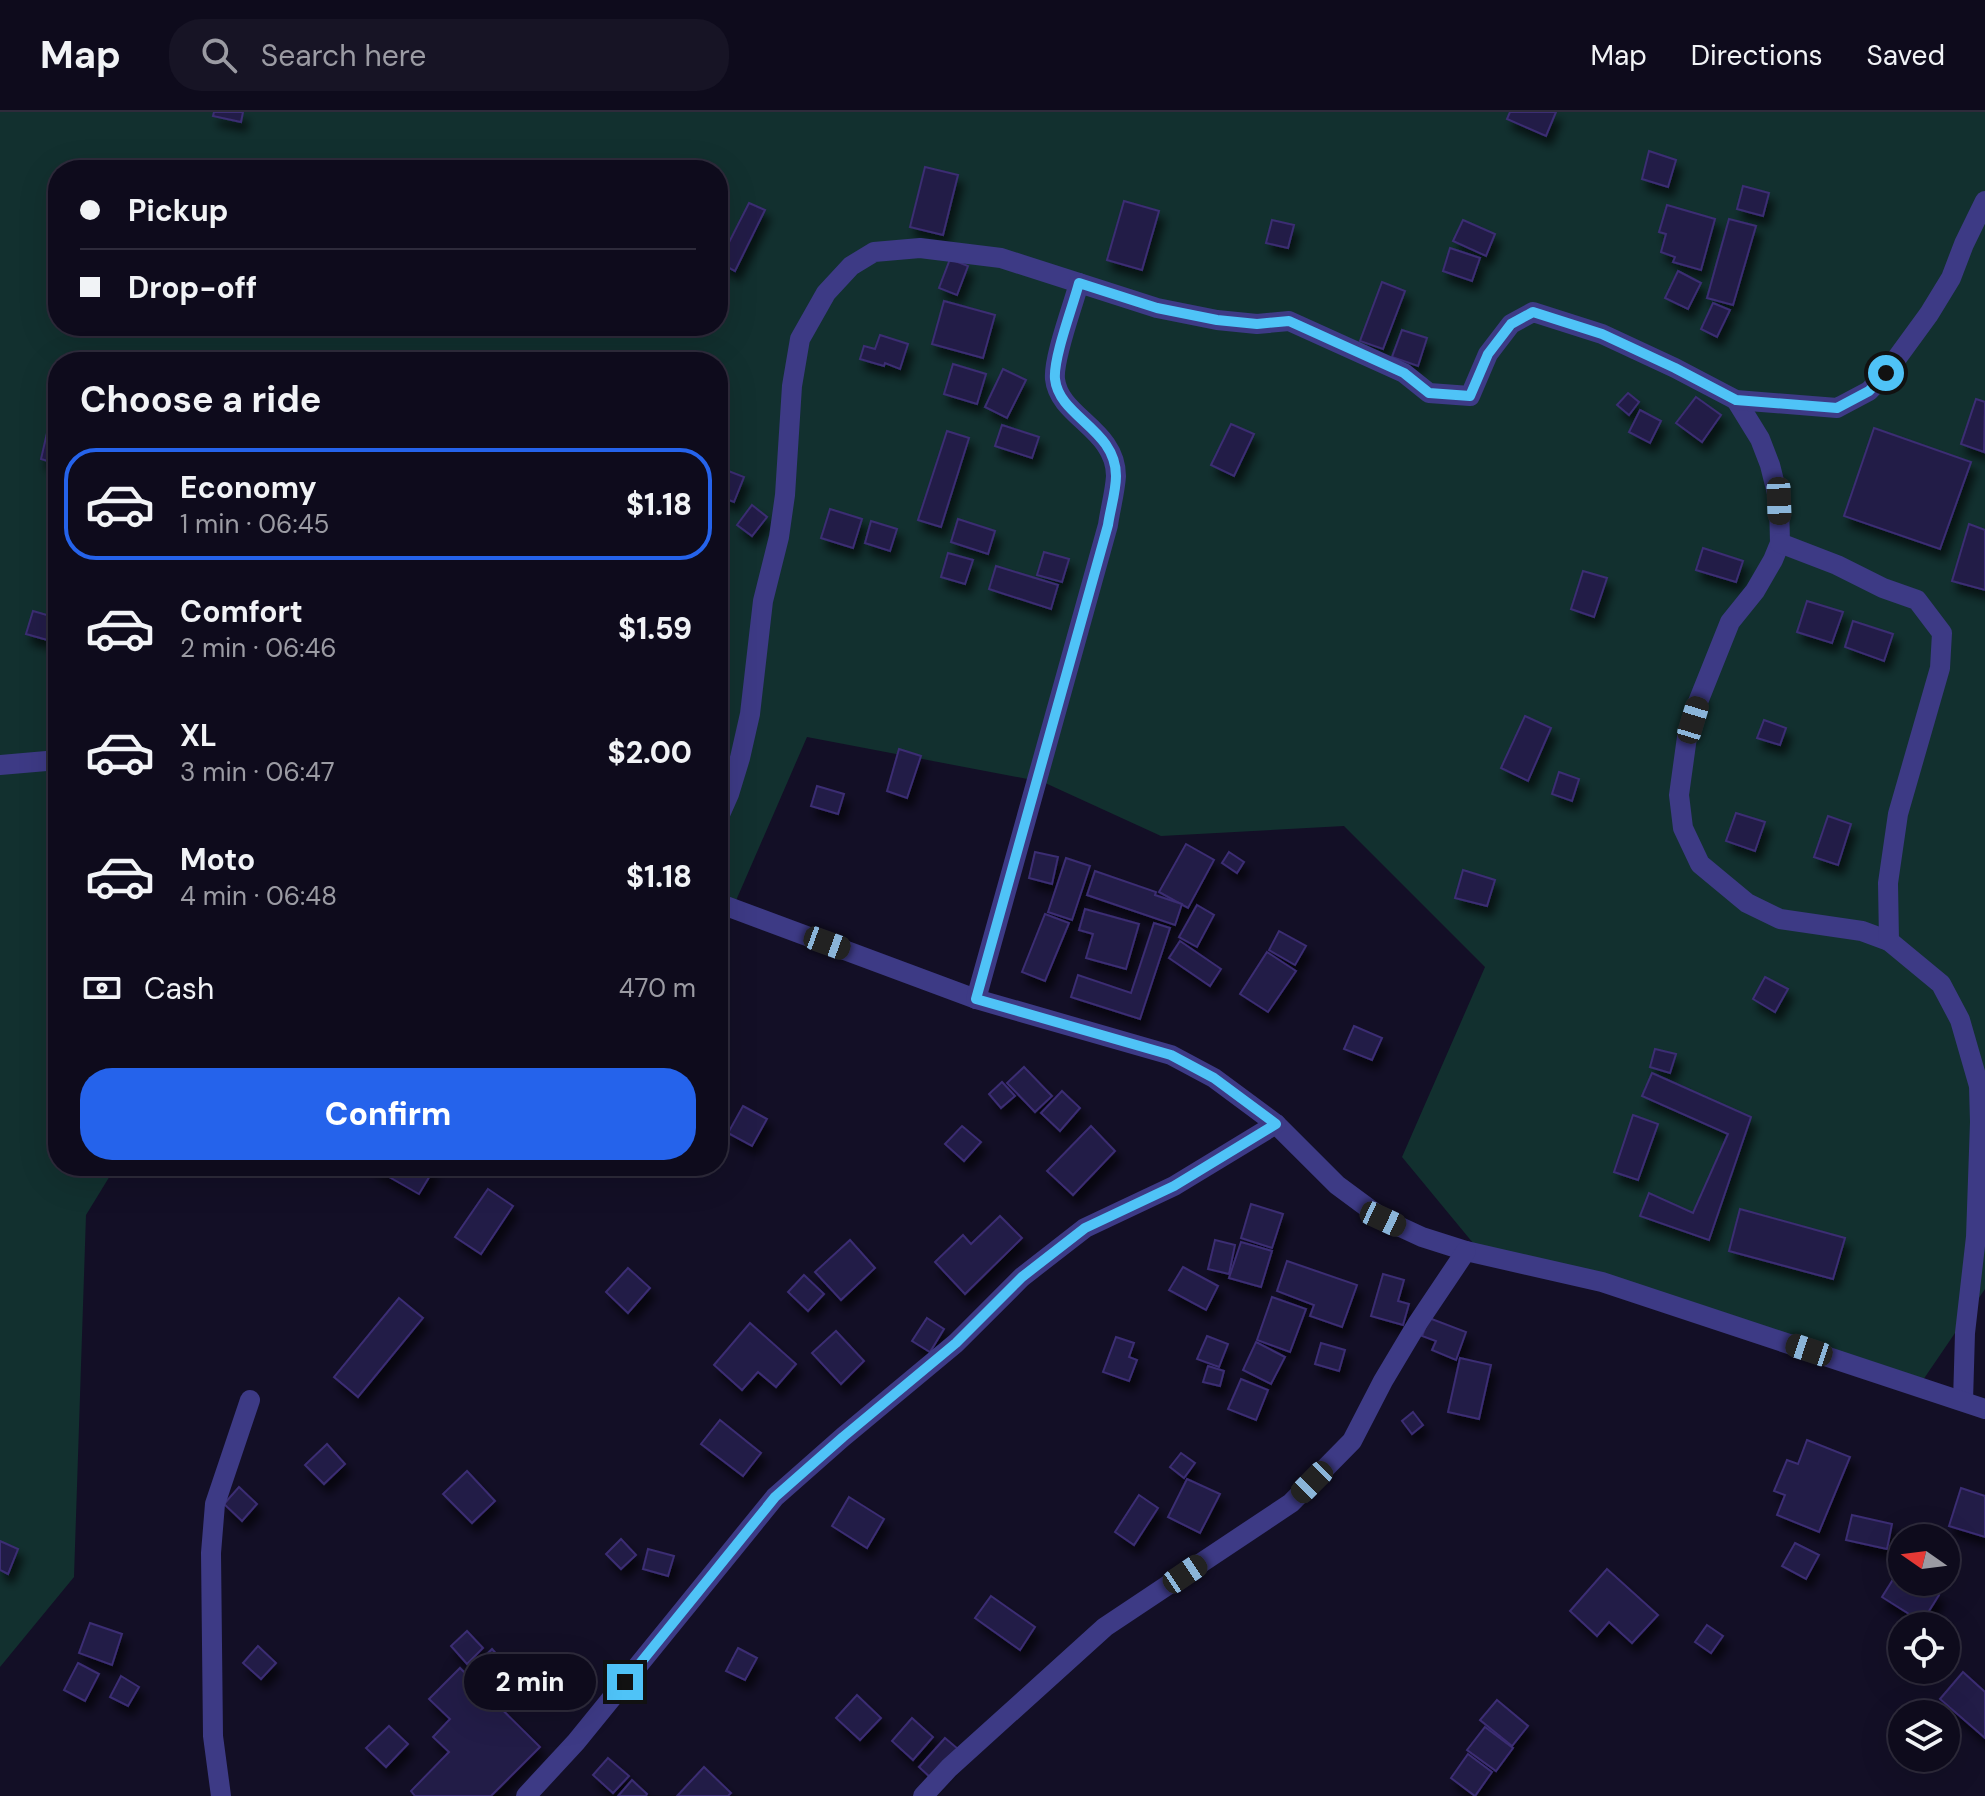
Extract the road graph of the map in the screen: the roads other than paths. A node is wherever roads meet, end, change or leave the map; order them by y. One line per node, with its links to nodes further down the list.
1 (1985, 201): 3 (street)
2 (1079, 283): 3 (street); 7 (street); 10 (street)
3 (1736, 400): 4 (street)
4 (1780, 543): 9 (street); 9 (street)
5 (48, 761): 6 (street)
6 (0, 765)
7 (728, 796)
8 (728, 907): 10 (street)
9 (1889, 941): 14 (street)
10 (976, 999): 11 (street)
11 (1276, 1124): 12 (street); 17 (street)
12 (1466, 1251): 14 (street); 18 (street)
13 (250, 1400): 16 (street)
14 (1963, 1401): 15 (street)
15 (1985, 1409)
16 (221, 1796)
17 (526, 1796)
18 (923, 1796)

